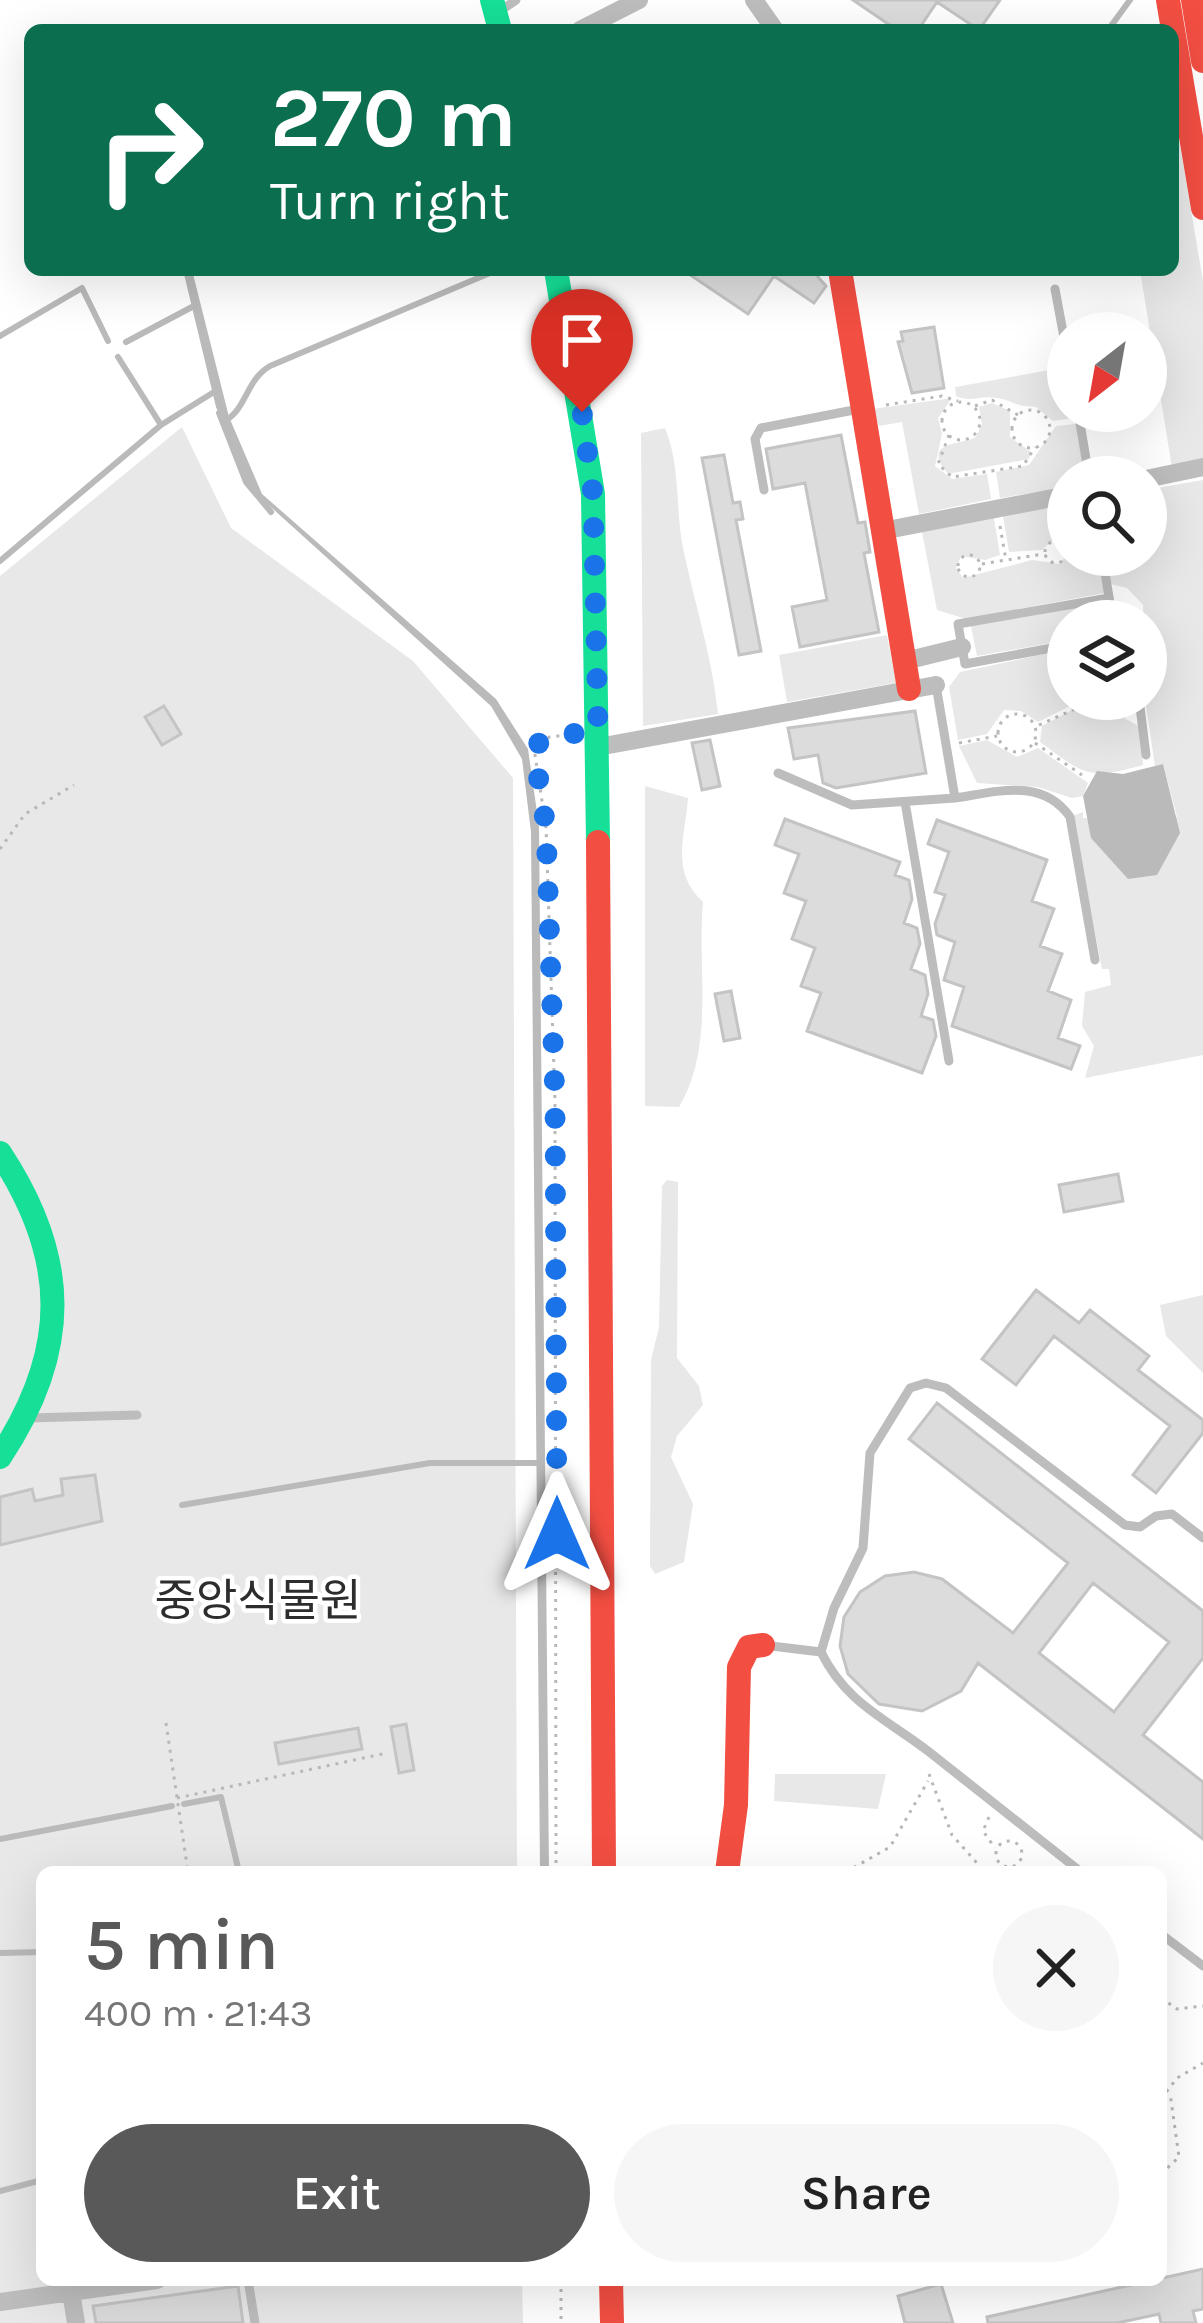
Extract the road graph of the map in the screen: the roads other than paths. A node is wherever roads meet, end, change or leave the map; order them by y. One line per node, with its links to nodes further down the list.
1 (639, 0): 3 (street)
2 (1193, 0): 4 (main road)
3 (592, 24)
4 (1203, 61)
5 (1179, 65): 6 (main road)
6 (1203, 208)
7 (557, 276): 25 (main road)
8 (841, 276): 11 (main road)
9 (1054, 289): 10 (lane)
10 (1059, 312)
11 (864, 408): 14 (lane); 16 (main road)
12 (1203, 467): 13 (street)
13 (1167, 475)
14 (764, 490)
15 (1047, 499): 16 (street)
16 (887, 530): 21 (main road)
17 (1105, 576): 18 (lane)
18 (1109, 598): 19 (lane)
19 (962, 647): 20 (lane); 21 (street)
20 (1047, 650)
21 (905, 661): 23 (main road)
22 (936, 685): 23 (street); 28 (lane)
23 (910, 689): 25 (street)
24 (1144, 720): 26 (lane)
25 (598, 739): 39 (main road)
26 (1146, 755)
27 (778, 773): 29 (lane)
28 (955, 798): 29 (lane); 30 (lane)
29 (905, 802): 31 (lane)
30 (1096, 961)
31 (949, 1061)
32 (0, 1153): 34 (main road)
33 (137, 1414): 34 (lane)
34 (29, 1418): 35 (main road)
35 (0, 1457)
36 (1203, 1538): 38 (lane)
37 (764, 1645): 38 (lane); 40 (main road)
38 (821, 1652): 41 (lane)
39 (604, 1866)
40 (728, 1866)
41 (1074, 1866)
42 (1167, 1939): 43 (lane)
43 (1203, 1966)
44 (114, 2286): 47 (street)
45 (249, 2286): 50 (lane)
46 (611, 2286): 51 (main road)
47 (71, 2292): 48 (street); 49 (street)
48 (0, 2302)
49 (76, 2323)
50 (255, 2323)
51 (612, 2323)

